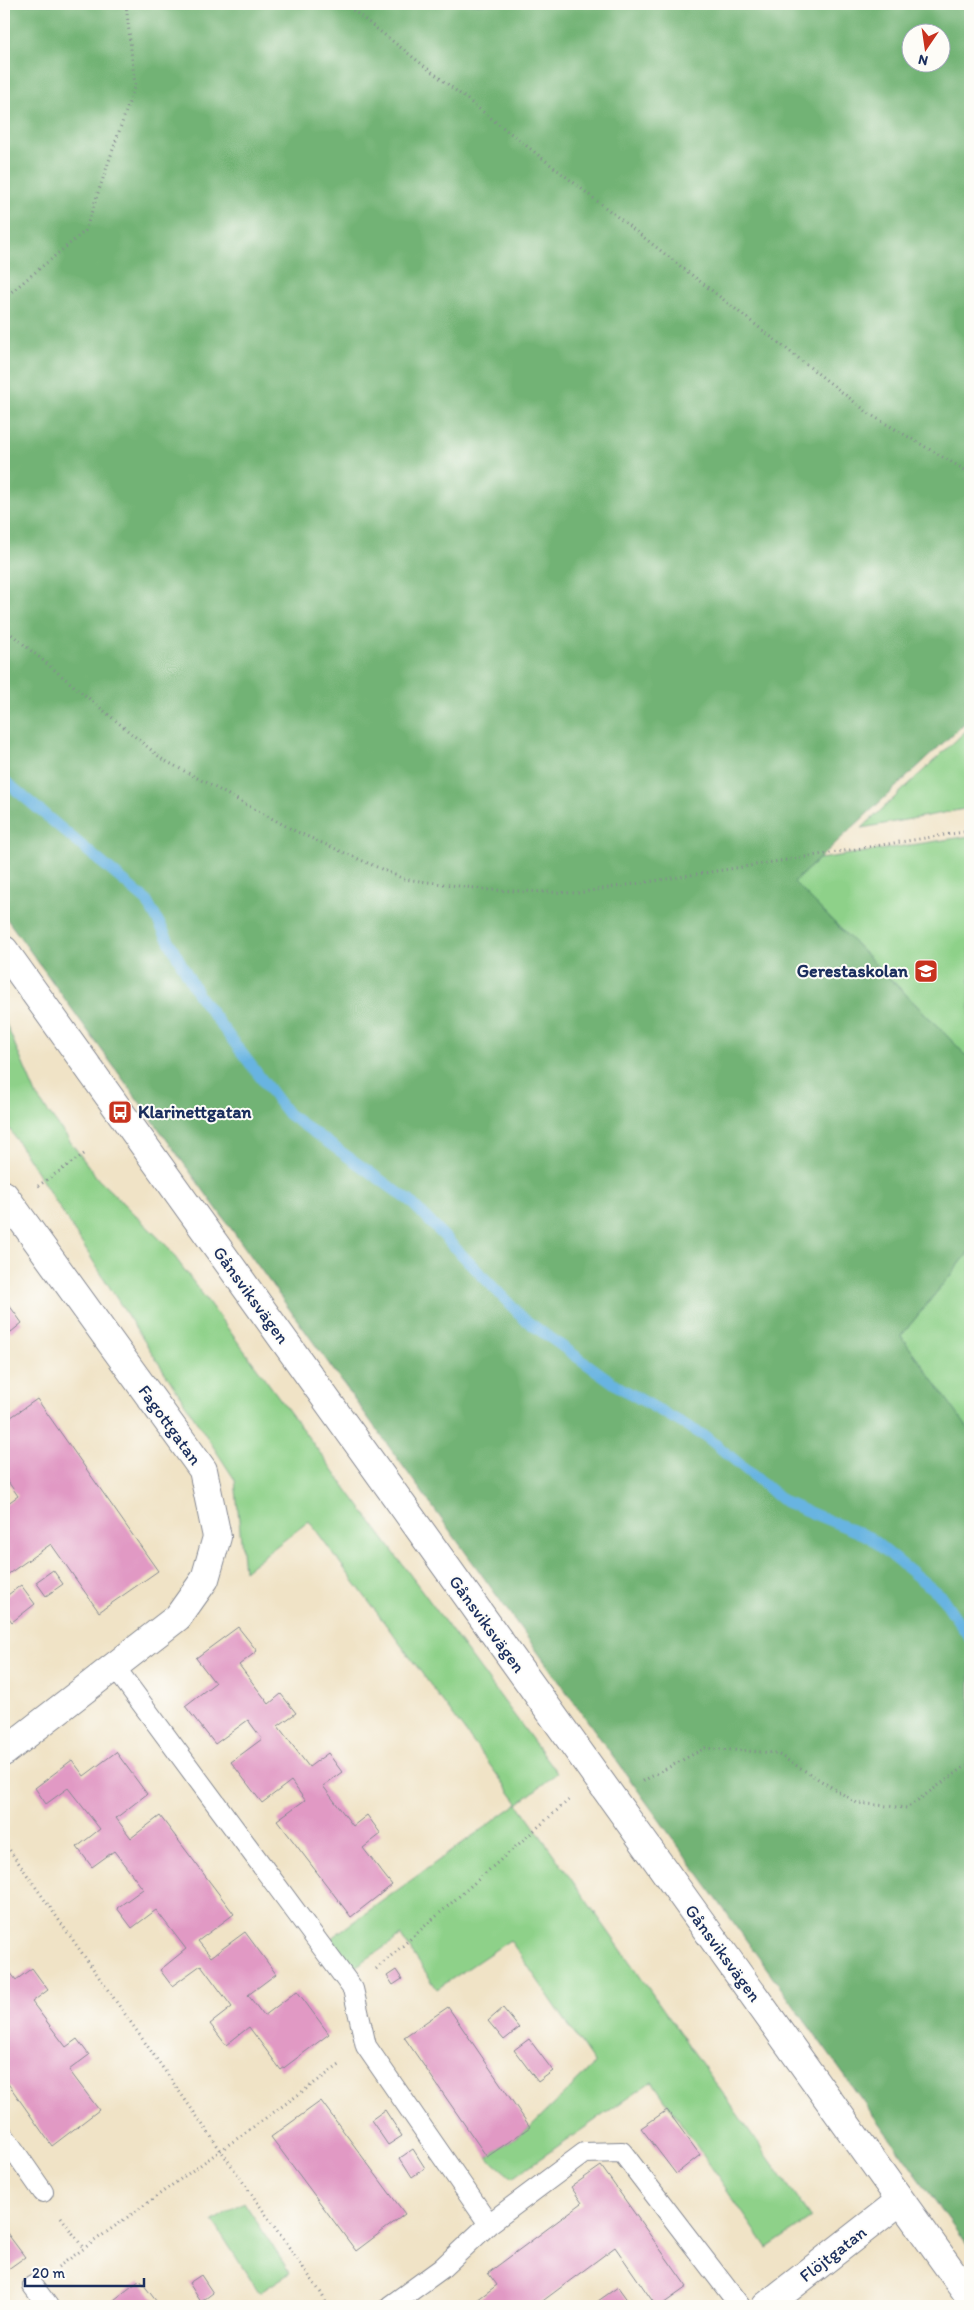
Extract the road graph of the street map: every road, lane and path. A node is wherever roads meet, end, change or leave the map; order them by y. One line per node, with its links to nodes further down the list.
1 (126, 4): 3 (path)
2 (345, 4): 4 (path)
3 (4, 298)
4 (970, 473)
5 (4, 628): 6 (path)
6 (970, 831)
7 (4, 950): 17 (main road, Gånsviksvägen)
8 (87, 1152): 9 (path)
9 (7, 1200): 10 (main road, Fagottgatan)
10 (114, 1666): 11 (main road, Fagottgatan); 13 (lane)
11 (4, 1752)
12 (4, 1842): 15 (path)
13 (366, 2046): 15 (path); 18 (lane)
14 (4, 2136): 16 (lane)
15 (220, 2150): 19 (path); 23 (path)
16 (44, 2192): 19 (path)
17 (900, 2201): 21 (main road, Gånsviksvägen); 26 (main road, Flöjtgatan)
18 (488, 2224): 24 (lane); 25 (lane)
19 (84, 2249): 20 (path)
20 (32, 2286): 22 (lane)
21 (970, 2297)
22 (48, 2306)
23 (328, 2306)
24 (390, 2306)
25 (740, 2306)
26 (766, 2306)

